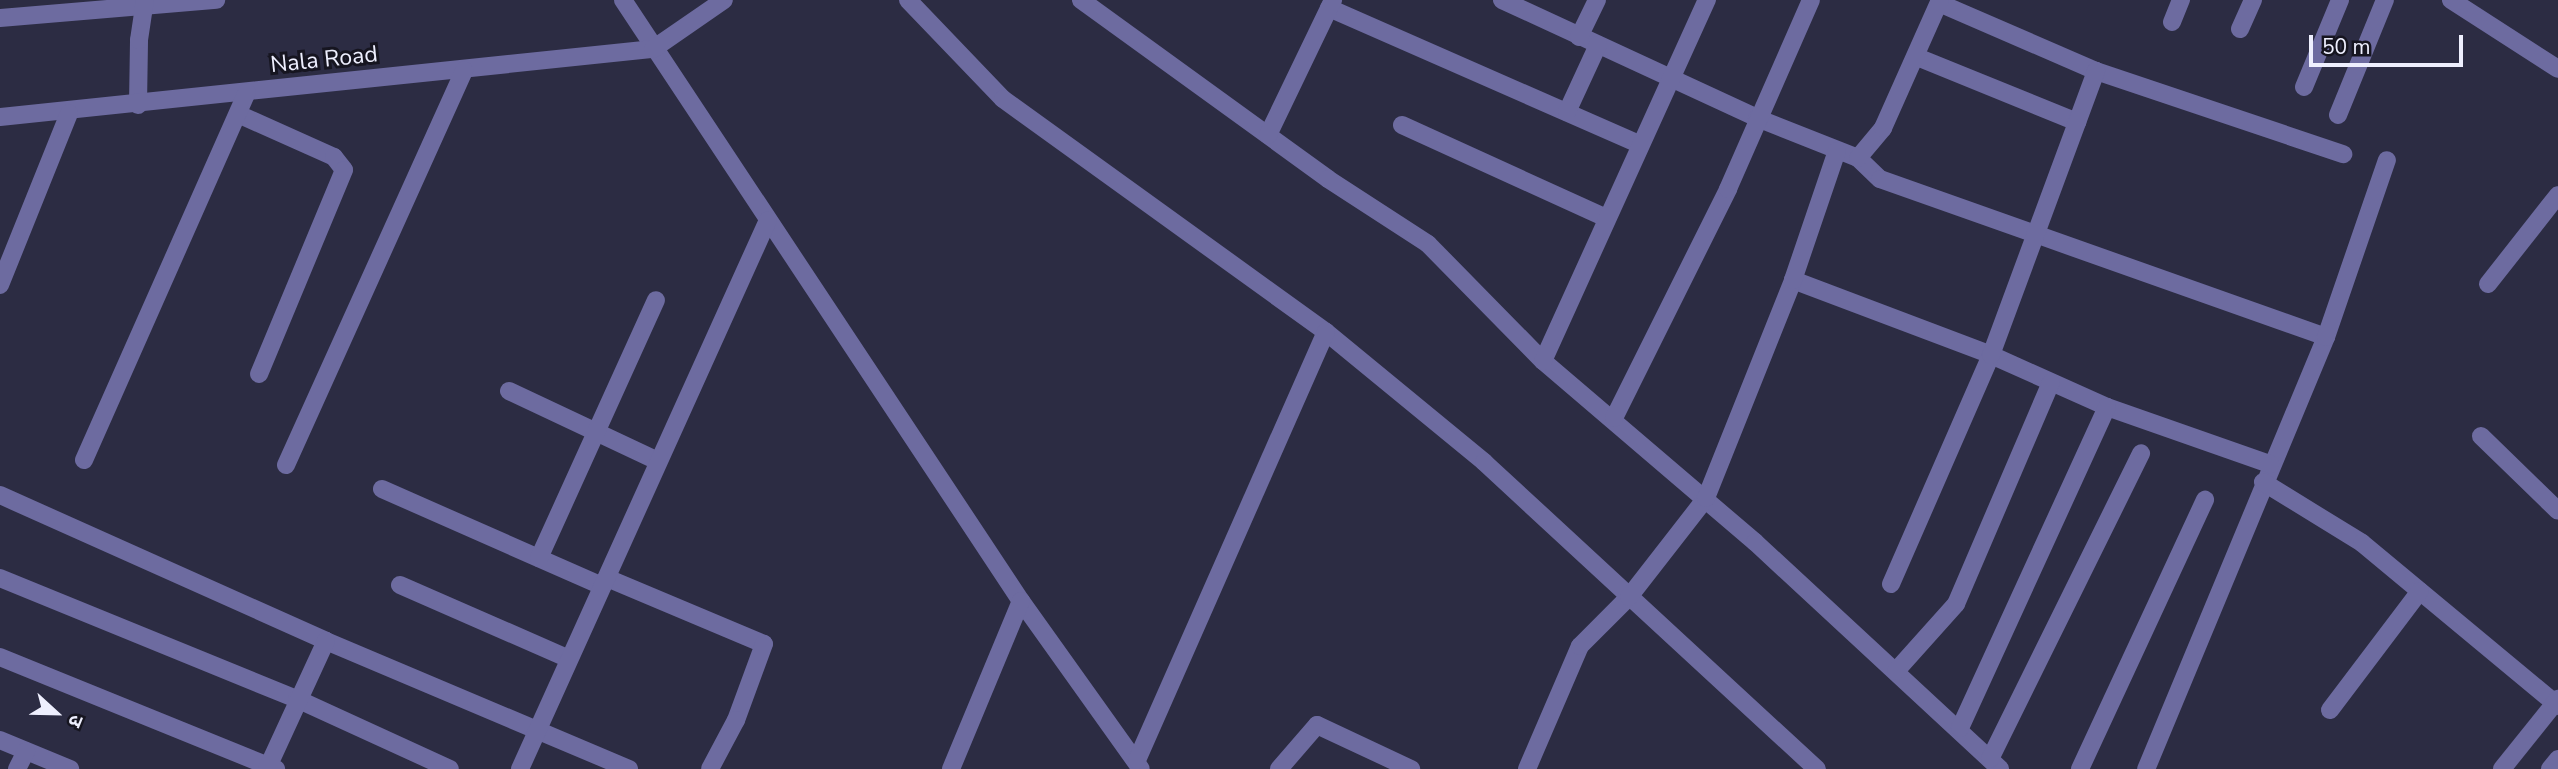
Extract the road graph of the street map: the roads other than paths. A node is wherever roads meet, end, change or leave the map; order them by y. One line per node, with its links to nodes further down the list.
1 (208, 0): 2 (street); 17 (street)
2 (216, 0)
3 (623, 0): 24 (street)
4 (724, 0): 24 (street)
5 (908, 0): 55 (street)
6 (1081, 0): 41 (street)
7 (1502, 0): 22 (street)
8 (1597, 0): 22 (street)
9 (1707, 0): 29 (street)
10 (1811, 0): 37 (street)
11 (2181, 0): 20 (street)
12 (2253, 0): 21 (street)
13 (2340, 0): 30 (street)
14 (2385, 0): 36 (street)
15 (2451, 0): 27 (street)
16 (1939, 2): 25 (street); 28 (street)
17 (144, 4): 19 (street); 32 (street)
18 (1331, 4): 33 (street); 41 (street)
19 (0, 18)
20 (2172, 22)
21 (2240, 29)
22 (1578, 37): 23 (street)
23 (1598, 45): 29 (street); 33 (street)
24 (653, 49): 26 (street, Nala Road); 49 (street)
25 (1917, 57): 39 (street); 45 (street)
26 (464, 69): 31 (street, Nala Road); 70 (street)
27 (2558, 69)
28 (2096, 71): 39 (street); 44 (street)
29 (1671, 78): 37 (street); 42 (street)
30 (2304, 87)
31 (247, 93): 32 (street, Nala Road); 35 (street)
32 (138, 97): 34 (street, Nala Road)
33 (1567, 112): 42 (street)
34 (69, 113): 38 (street, Nala Road); 53 (street)
35 (237, 114): 59 (street); 67 (street)
36 (2338, 115)
37 (1757, 118): 43 (street); 63 (street)
38 (1, 119)
39 (2077, 122): 50 (street)
40 (1402, 125): 48 (street)
41 (1268, 135): 58 (street)
42 (1639, 144): 48 (street)
43 (1837, 150): 45 (street); 51 (street)
44 (2343, 154)
45 (1858, 158): 50 (street)
46 (2387, 160): 56 (street)
47 (2558, 195): 52 (street)
48 (1604, 217): 58 (street)
49 (768, 220): 68 (street); 84 (street)
50 (2039, 234): 56 (street); 57 (street)
51 (1793, 280): 57 (street); 74 (street)
52 (2488, 284)
53 (0, 285)
54 (656, 300): 64 (street)
55 (1326, 332): 83 (street); 98 (street)
56 (2326, 337): 69 (street)
57 (1991, 355): 60 (street); 79 (street)
58 (1543, 361): 63 (street)
59 (259, 374)
60 (2051, 382): 62 (street); 88 (street)
61 (509, 391): 64 (street)
62 (2107, 407): 69 (street); 93 (street)
63 (1614, 418): 74 (street)
64 (595, 431): 68 (street); 77 (street)
65 (2481, 436): 76 (street)
66 (2140, 453): 99 (street)
67 (85, 460)
68 (658, 461): 81 (street)
69 (2270, 464): 71 (street)
70 (286, 465)
71 (2263, 482): 82 (street); 113 (street)
72 (382, 489): 77 (street)
73 (0, 495): 85 (street)
74 (1706, 498): 83 (street); 88 (street)
75 (2205, 500): 112 (street)
76 (2558, 511)
77 (539, 558): 81 (street)
78 (0, 578): 89 (street)
79 (1891, 584)
80 (400, 585): 87 (street)
81 (602, 586): 87 (street); 106 (street)
82 (2420, 591): 90 (street); 91 (street)
83 (1629, 597): 97 (street); 110 (street)
84 (1021, 601): 98 (street); 107 (street)
85 (326, 641): 89 (street); 92 (street)
86 (0, 656): 100 (street)
87 (569, 659): 92 (street)
88 (1896, 671): 93 (street)
89 (297, 699): 100 (street); 103 (street)
90 (2557, 703): 114 (street)
91 (2330, 710)
92 (538, 727): 104 (street); 105 (street)
93 (1960, 728): 99 (street)
94 (0, 740): 95 (street)
95 (26, 751): 101 (street); 102 (street)
96 (2558, 759): 115 (street)
97 (1799, 762): 111 (street)
98 (1139, 764)
99 (1995, 764)
100 (271, 768)
101 (18, 769)
102 (70, 769)
103 (450, 769)
104 (520, 769)
105 (629, 769)
106 (710, 769)
107 (951, 769)
108 (1279, 769): 109 (street)
109 (1411, 769)
110 (1527, 769)
111 (1817, 769)
112 (2080, 769)
113 (2146, 769)
114 (2502, 769)
115 (2550, 769)

